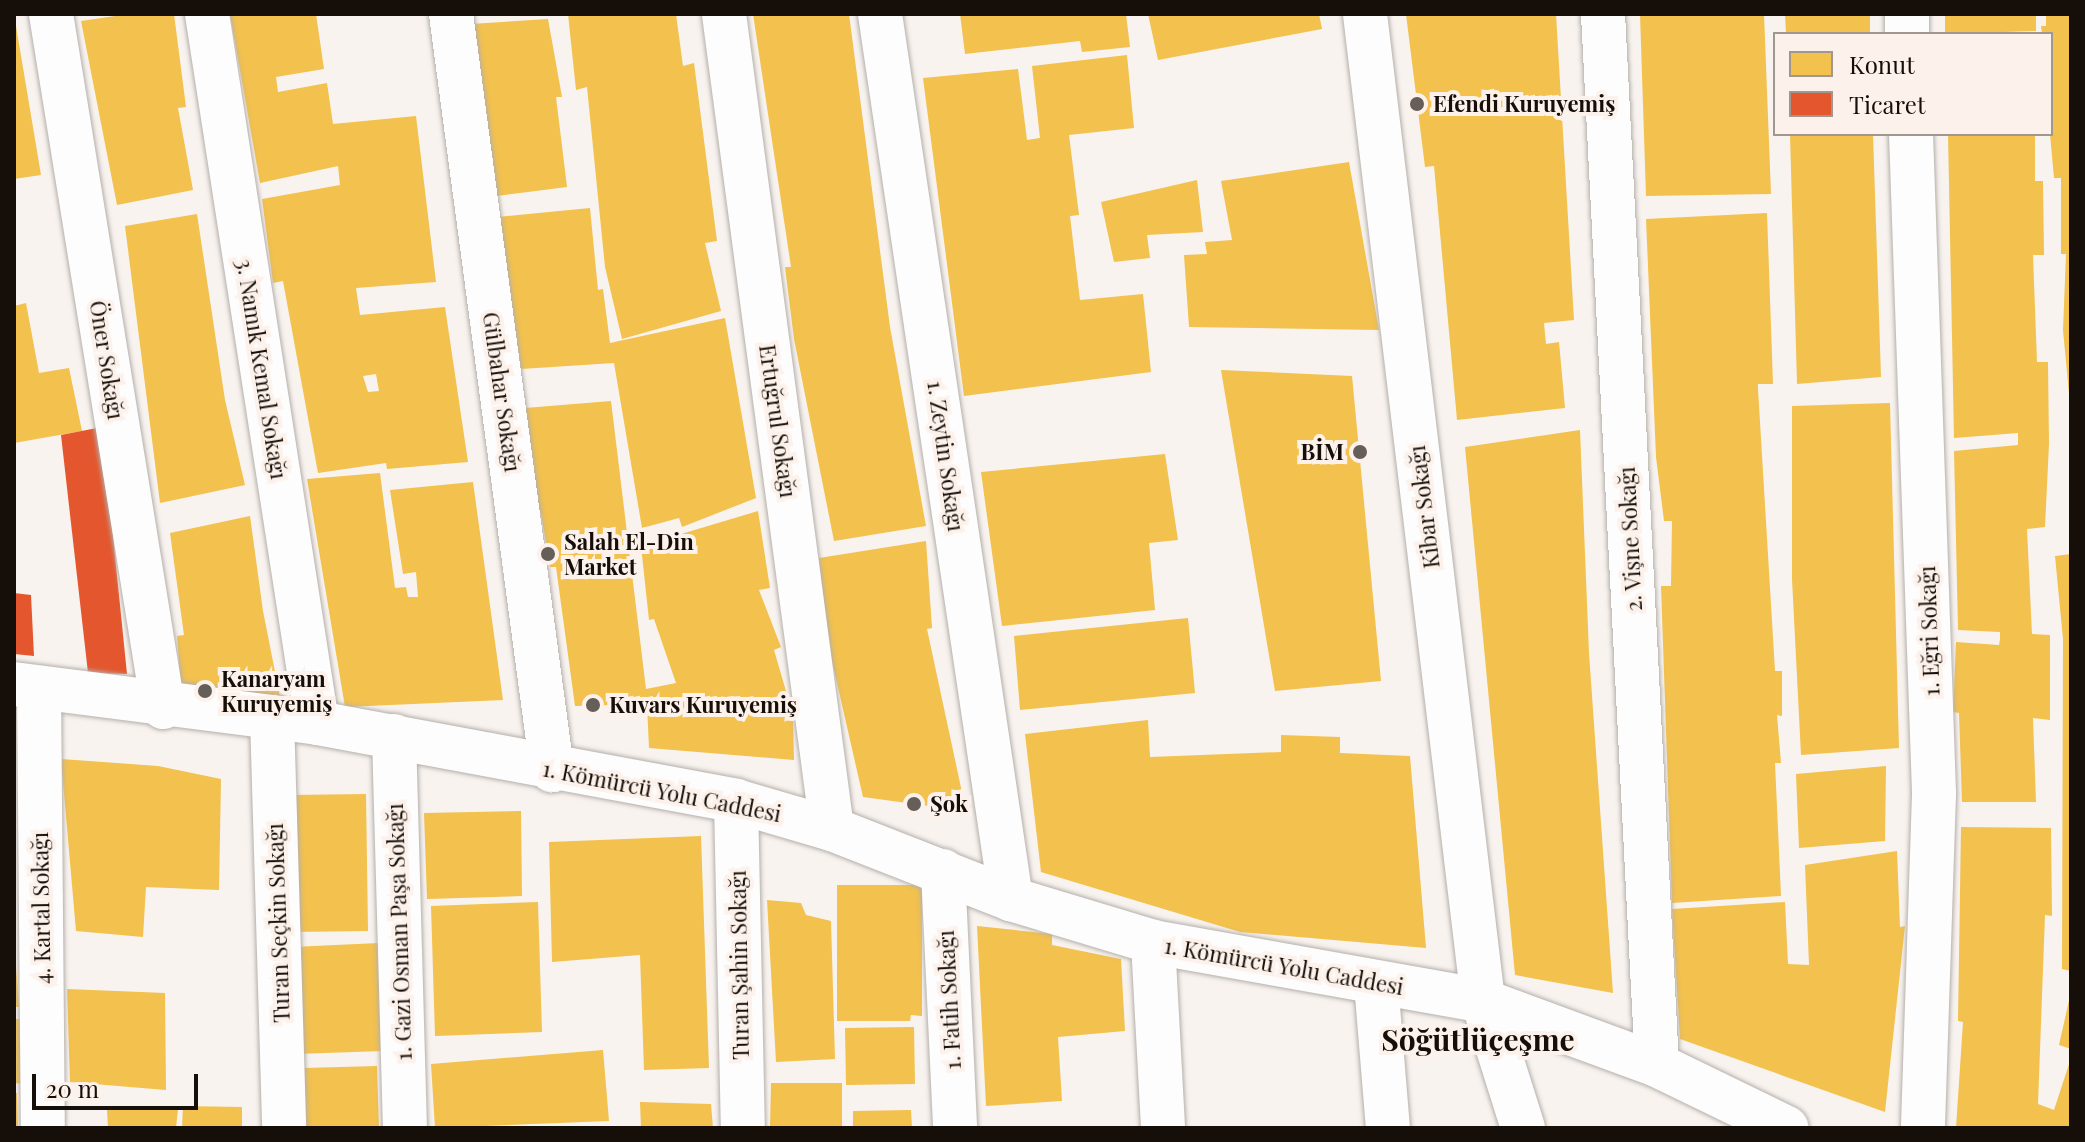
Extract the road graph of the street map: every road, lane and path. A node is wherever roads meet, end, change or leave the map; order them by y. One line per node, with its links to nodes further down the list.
1 (51, 14): 10 (street, Öner Sokağı)
2 (207, 14): 12 (street, 3. Namık Kemal Sokağı)
3 (451, 14): 14 (street, Gülbahar Sokağı)
4 (724, 14): 16 (street, Ertuğrul Sokağı)
5 (880, 14): 18 (street, 1. Zeytin Sokağı)
6 (1365, 14): 21 (street, Kibar Sokağı)
7 (1603, 14): 22 (street, 2. Vişne Sokağı)
8 (1911, 136): 32 (street, 1. Eğri Sokağı)
9 (26, 686): 10 (street, 1. Kömürcü Yolu Caddesi); 23 (street, 4. Kartal Sokağı)
10 (163, 707): 11 (street, 1. Kömürcü Yolu Caddesi)
11 (272, 717): 12 (street, 1. Kömürcü Yolu Caddesi); 24 (street, Turan Seçkin Sokağı)
12 (317, 723): 13 (street, 1. Kömürcü Yolu Caddesi)
13 (394, 736): 14 (street, 1. Kömürcü Yolu Caddesi); 25 (street, 1. Gazi Osman Paşa Sokağı)
14 (552, 770): 15 (street, 1. Kömürcü Yolu Caddesi)
15 (736, 801): 16 (street, 1. Kömürcü Yolu Caddesi); 26 (street, Turan Şahin Sokağı)
16 (832, 829): 17 (street, 1. Kömürcü Yolu Caddesi)
17 (943, 871): 18 (street, 1. Kömürcü Yolu Caddesi); 27 (street, 1. Fatih Sokağı)
18 (1011, 899): 19 (street, 1. Kömürcü Yolu Caddesi)
19 (1153, 942): 20 (street, 1. Kömürcü Yolu Caddesi); 28 (street)
20 (1376, 983): 21 (street, 1. Kömürcü Yolu Caddesi); 29 (street)
21 (1483, 1001): 22 (street, 1. Kömürcü Yolu Caddesi); 30 (street, Kibar Sokağı)
22 (1657, 1065): 31 (street, 1. Kömürcü Yolu Caddesi)
23 (43, 1128)
24 (284, 1128)
25 (405, 1128)
26 (743, 1128)
27 (955, 1128)
28 (1163, 1128)
29 (1388, 1128)
30 (1523, 1128)
31 (1787, 1128)
32 (1923, 1128)

